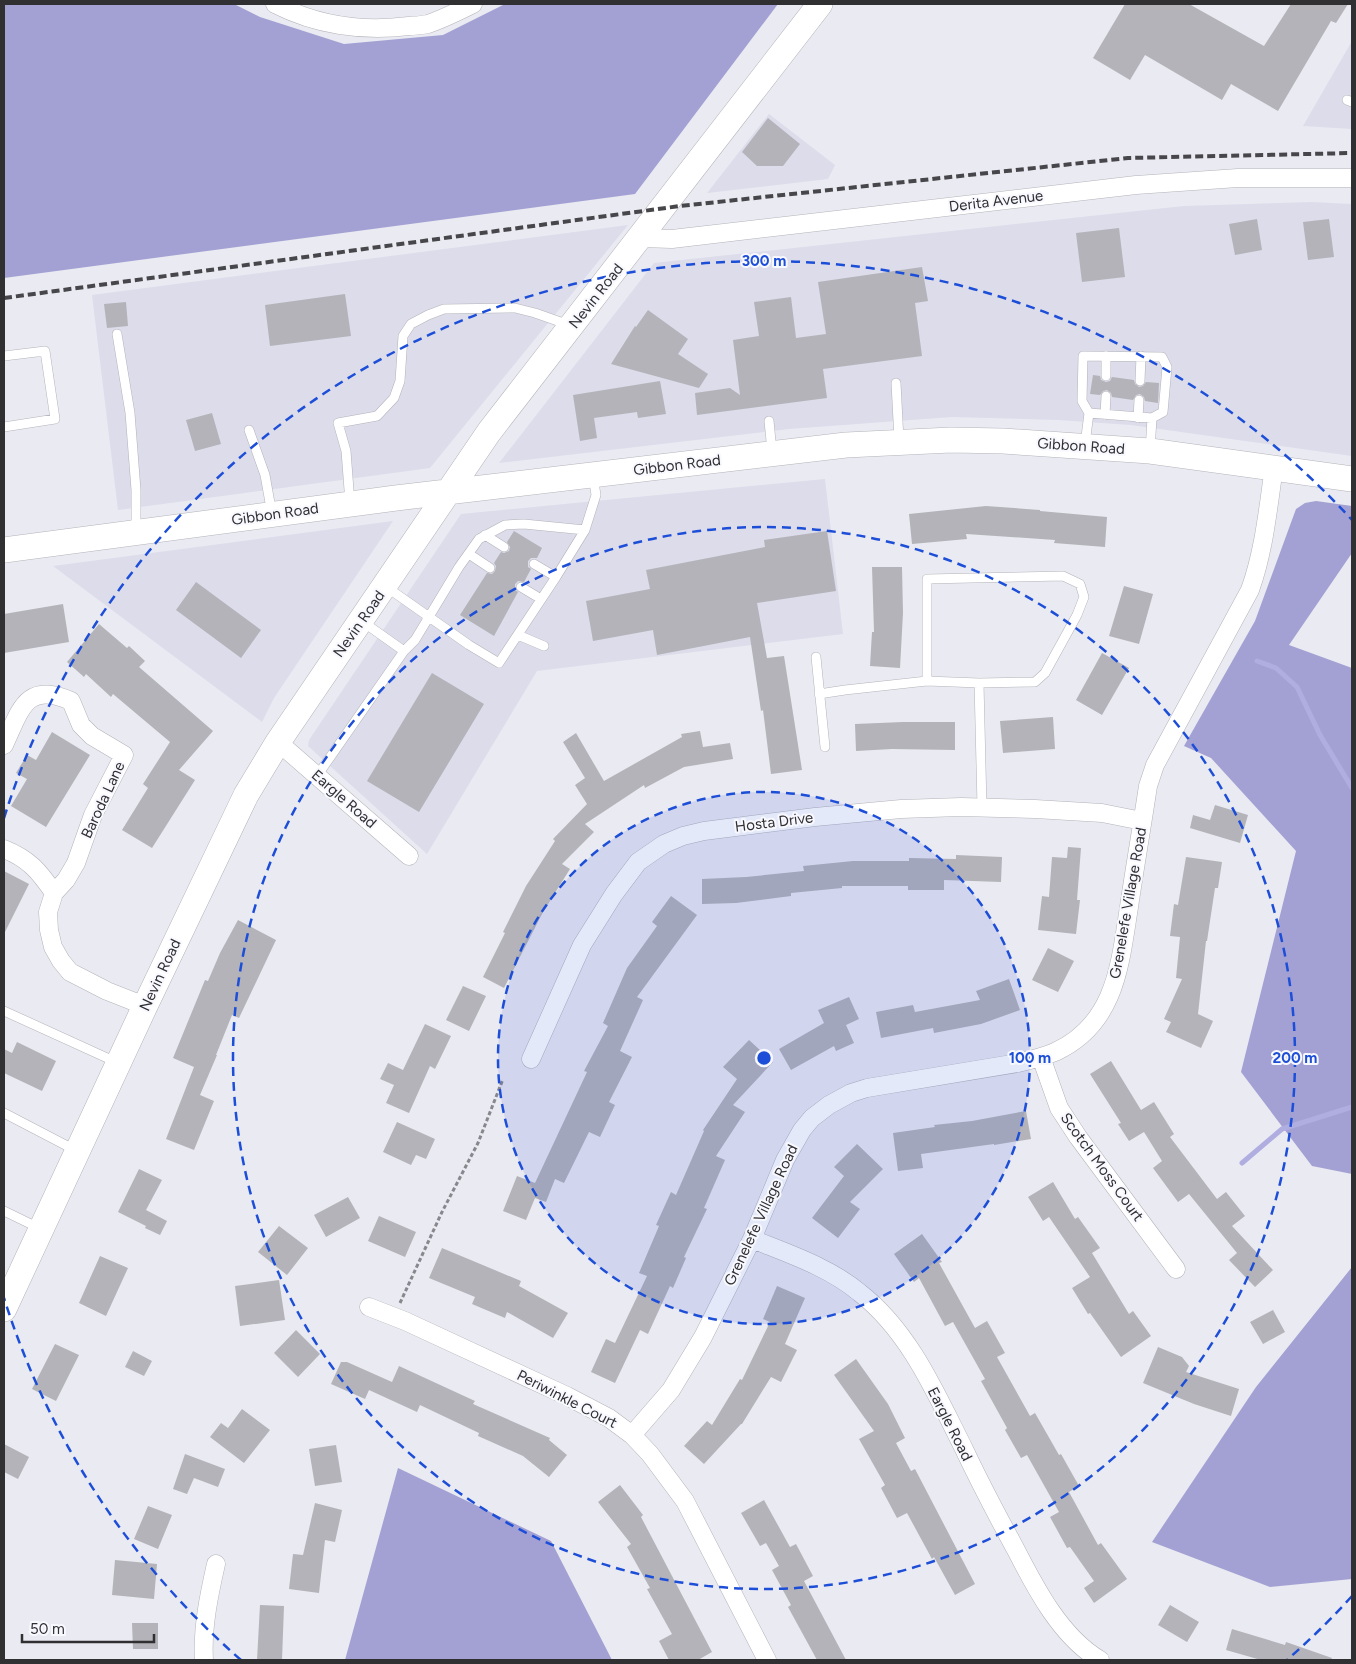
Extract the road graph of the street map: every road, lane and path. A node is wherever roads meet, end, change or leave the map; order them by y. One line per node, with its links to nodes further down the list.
1 (473, 4): 3 (street)
2 (820, 4): 5 (main road, Nevin Road)
3 (284, 6)
4 (1352, 178): 5 (street, Derita Avenue)
5 (640, 238): 6 (main road, Nevin Road)
6 (572, 326): 30 (main road, Nevin Road); 31 (lane)
7 (117, 334): 34 (lane)
8 (4, 356): 21 (lane)
9 (1106, 356): 10 (lane); 11 (lane); 16 (lane)
10 (1141, 356): 12 (lane); 19 (lane)
11 (1106, 376)
12 (1140, 381)
13 (896, 383): 23 (lane)
14 (1106, 396): 17 (lane)
15 (1139, 400): 18 (lane)
16 (1089, 413): 17 (lane); 24 (lane)
17 (1105, 415): 18 (lane)
18 (1138, 418): 19 (lane)
19 (1152, 418): 25 (lane)
20 (769, 421): 26 (lane)
21 (4, 427)
22 (249, 430): 32 (lane)
23 (899, 443): 24 (main road, Gibbon Road); 26 (main road, Gibbon Road)
24 (1084, 446): 25 (main road, Gibbon Road)
25 (1150, 451): 27 (main road, Gibbon Road)
26 (773, 454): 28 (main road, Gibbon Road)
27 (1274, 467): 29 (main road, Gibbon Road); 59 (street, Grenelefe Village Road)
28 (593, 476): 30 (main road, Gibbon Road); 33 (lane)
29 (1352, 479)
30 (448, 492): 31 (main road, Gibbon Road); 42 (main road, Nevin Road)
31 (350, 504): 32 (main road, Gibbon Road)
32 (272, 514): 34 (main road, Gibbon Road)
33 (585, 530): 35 (lane); 41 (lane)
34 (136, 532): 37 (main road, Gibbon Road)
35 (485, 536): 36 (lane); 38 (lane)
36 (504, 547)
37 (4, 550)
38 (469, 554): 40 (lane); 45 (lane)
39 (534, 564): 41 (lane)
40 (490, 568)
41 (556, 577): 44 (lane)
42 (384, 586): 45 (lane); 46 (main road, Nevin Road)
43 (521, 587): 44 (lane)
44 (541, 599): 47 (lane)
45 (430, 618): 47 (lane); 49 (lane)
46 (360, 620): 49 (lane); 54 (main road, Nevin Road)
47 (518, 635): 48 (lane)
48 (544, 646)
49 (404, 651): 57 (lane)
50 (816, 657): 53 (lane)
51 (927, 681): 52 (lane); 52 (lane); 53 (lane)
52 (979, 683): 58 (lane)
53 (819, 694): 56 (lane)
54 (278, 742): 57 (street, Eargle Road); 63 (main road, Nevin Road)
55 (4, 745): 62 (street, Baroda Lane)
56 (824, 747)
57 (317, 776): 61 (street, Eargle Road)
58 (982, 807): 59 (street, Hosta Drive); 66 (street, Hosta Drive)
59 (1142, 821): 65 (street, Grenelefe Village Road)
60 (4, 849): 62 (street)
61 (409, 856)
62 (54, 893): 63 (street, Baroda Lane)
63 (145, 1006): 67 (main road, Nevin Road)
64 (4, 1011): 67 (lane)
65 (1041, 1057): 73 (street, Grenelefe Village Road); 74 (street, Scotch Moss Court)
66 (531, 1059)
67 (118, 1063): 70 (main road, Nevin Road)
68 (503, 1079): 75 (path)
69 (4, 1113): 70 (lane)
70 (78, 1151): 72 (main road, Nevin Road)
71 (4, 1212): 72 (lane)
72 (41, 1229): 77 (main road, Nevin Road)
73 (752, 1239): 78 (street, Grenelefe Village Road); 82 (street, Eargle Road)
74 (1176, 1269)
75 (399, 1305)
76 (369, 1307): 78 (street, Periwinkle Court)
77 (4, 1309)
78 (632, 1435): 81 (street, Periwinkle Court)
79 (216, 1564): 80 (street)
80 (204, 1660)
81 (767, 1660)
82 (1100, 1660)

